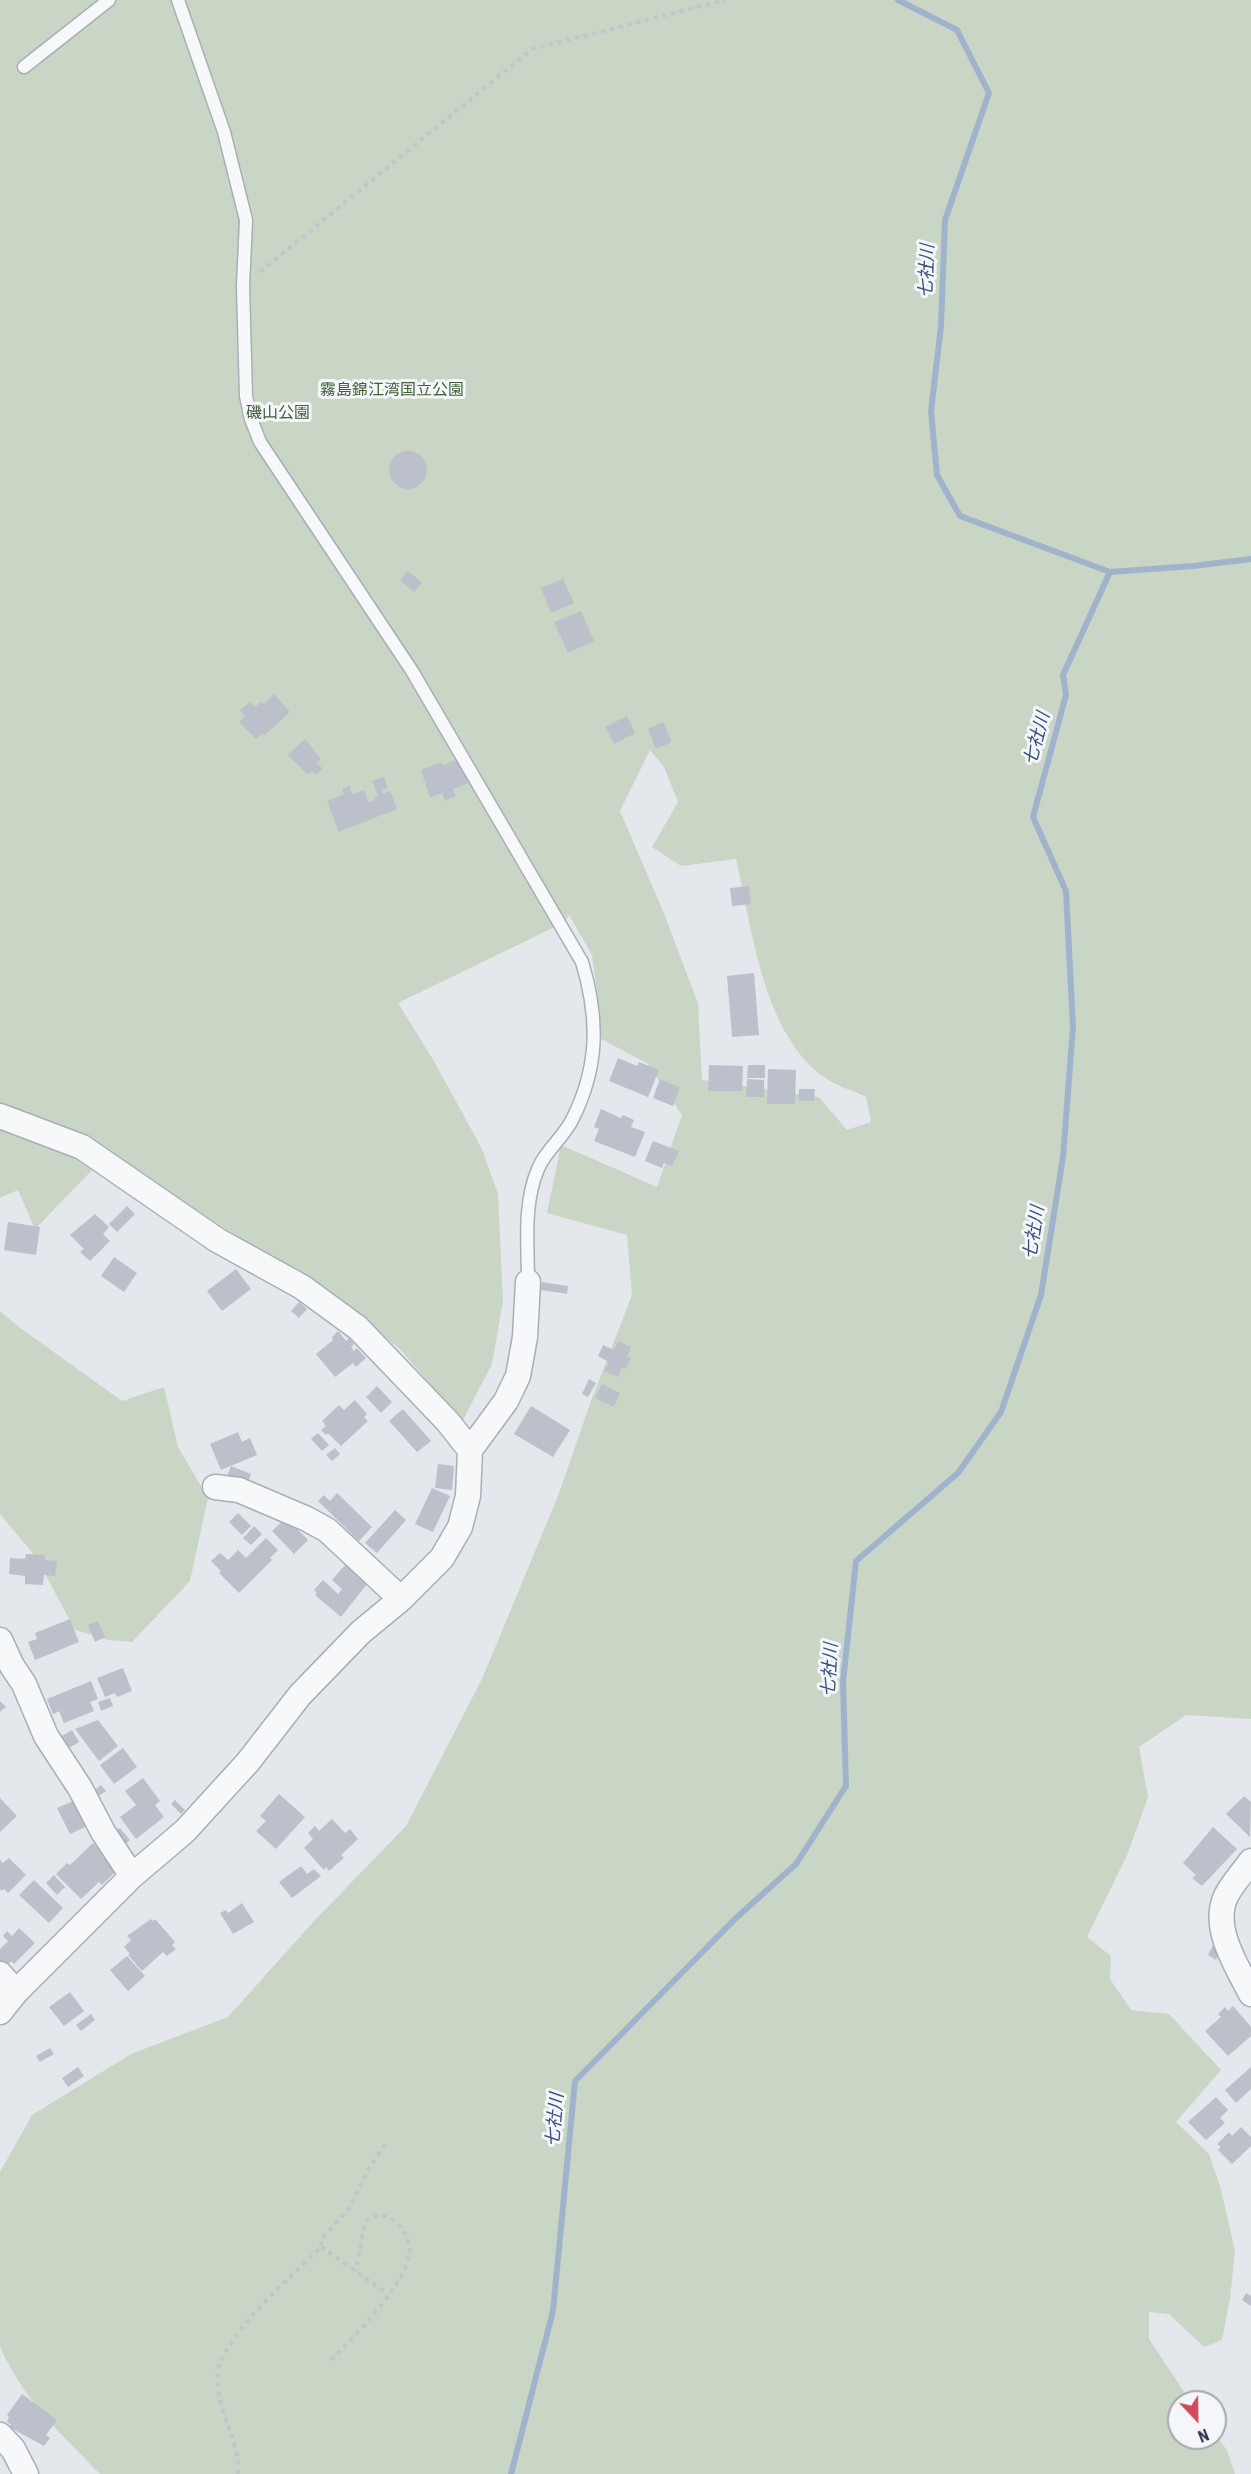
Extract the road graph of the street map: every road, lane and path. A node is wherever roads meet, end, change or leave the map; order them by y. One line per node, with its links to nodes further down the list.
1 (109, 0): 4 (lane)
2 (178, 0): 5 (lane)
3 (726, 0): 5 (path)
4 (24, 67)
5 (243, 286): 7 (lane)
6 (0, 1116): 8 (street)
7 (528, 1282): 8 (street)
8 (471, 1450): 10 (street)
9 (215, 1487): 10 (street)
10 (401, 1599): 13 (street)
11 (0, 1640): 13 (street)
12 (1251, 1861): 15 (street)
13 (132, 1876): 14 (street)
14 (8, 1983): 16 (street)
15 (1251, 1994)
16 (0, 2012)
17 (386, 2143): 18 (path)
18 (321, 2247): 19 (path); 24 (path)
19 (356, 2271): 20 (path); 20 (path)
20 (388, 2294): 21 (path)
21 (331, 2360)
22 (0, 2435): 23 (street)
23 (26, 2474)
24 (238, 2474)

